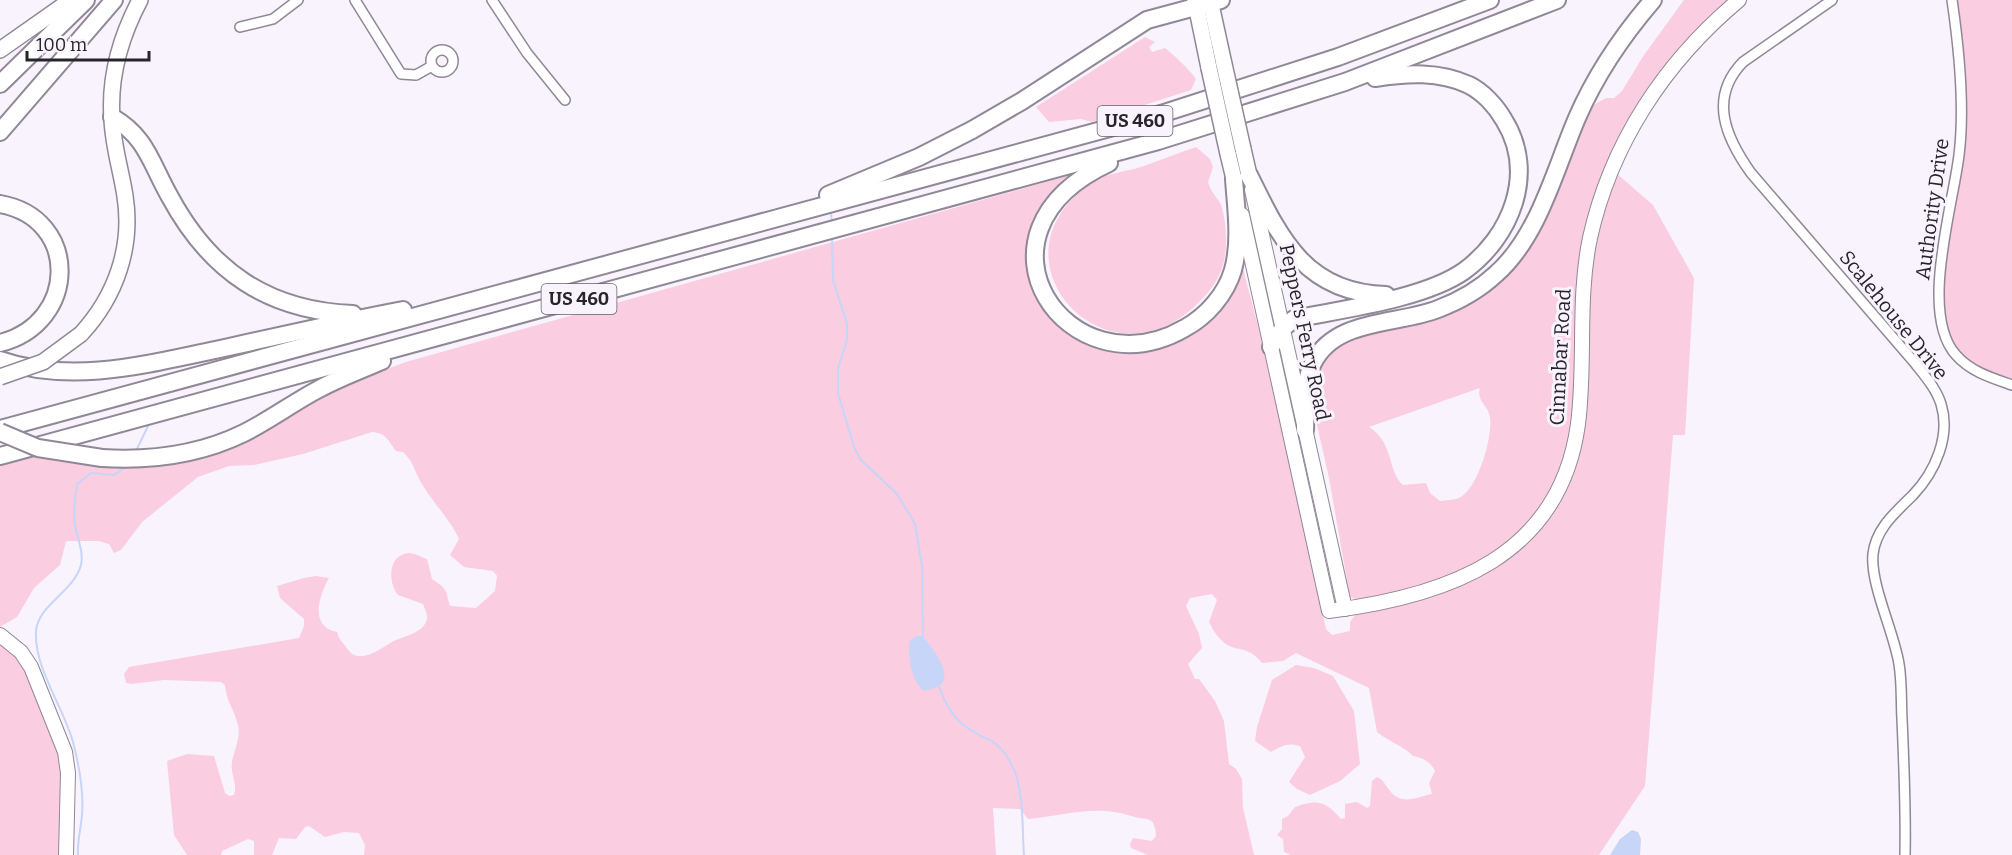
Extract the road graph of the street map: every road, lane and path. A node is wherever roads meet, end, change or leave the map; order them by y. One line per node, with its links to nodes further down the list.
1 (71, 0): 18 (main road)
2 (86, 0): 21 (highway)
3 (114, 0): 24 (highway)
4 (140, 0): 23 (main road)
5 (298, 0): 17 (street)
6 (356, 0): 19 (street)
7 (492, 0): 22 (street)
8 (1159, 0): 16 (highway)
9 (1490, 0): 28 (highway, US 460)
10 (1557, 0): 20 (highway, US 460)
11 (1653, 0): 39 (highway)
12 (1739, 0): 42 (street, Cinnabar Road)
13 (1832, 0): 46 (street, Scalehouse Drive)
14 (1952, 0): 38 (street, Authority Drive)
15 (1206, 2): 16 (highway); 26 (main road, Peppers Ferry Road, bridge)
16 (1147, 20): 28 (highway)
17 (240, 27)
18 (0, 50)
19 (432, 66)
20 (1345, 82): 25 (highway, US 460); 30 (highway)
21 (0, 84)
22 (565, 100)
23 (112, 117): 31 (highway); 37 (main road, bridge)
24 (0, 132)
25 (1158, 141): 26 (highway); 32 (highway, US 460)
26 (1241, 177): 30 (highway); 33 (street, Peppers Ferry Road); 35 (street, Peppers Ferry Road)
27 (0, 204): 34 (highway)
28 (773, 220): 29 (highway, US 460)
29 (537, 284): 31 (highway); 40 (highway, US 460)
30 (1416, 291): 33 (highway)
31 (378, 315): 36 (highway)
32 (488, 323): 40 (highway, bridge); 41 (highway, US 460)
33 (1283, 328): 35 (highway); 39 (street, Peppers Ferry Road)
34 (0, 343)
35 (1271, 346): 43 (street, Peppers Ferry Road)
36 (0, 360)
37 (0, 377)
38 (2012, 385)
39 (1305, 430): 42 (street, Peppers Ferry Road)
40 (0, 431)
41 (0, 456)
42 (1345, 609): 43 (street, Cinnabar Road)
43 (1329, 611)
44 (0, 634): 45 (street)
45 (66, 855)
46 (1905, 855)

